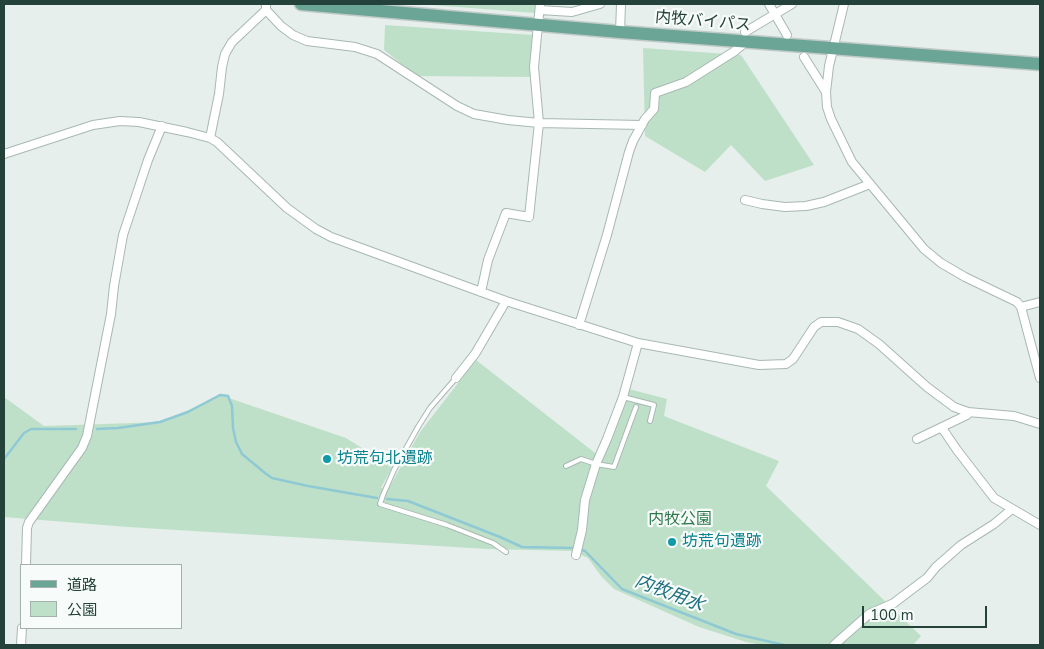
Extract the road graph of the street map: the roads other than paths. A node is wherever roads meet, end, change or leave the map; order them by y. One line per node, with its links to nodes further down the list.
1 (302, 4): 10 (main road, 内牧バイパス)
2 (600, 4): 8 (street)
3 (621, 4): 11 (street)
4 (769, 4): 9 (street)
5 (792, 4): 9 (street)
6 (844, 4): 14 (street)
7 (266, 7): 18 (street); 21 (street)
8 (540, 7): 10 (street)
9 (774, 15): 12 (street); 13 (street)
10 (539, 25): 11 (main road, 内牧バイパス); 18 (street)
11 (620, 32): 13 (main road, 内牧バイパス)
12 (787, 35)
13 (745, 37): 14 (main road, 内牧バイパス); 19 (street)
14 (833, 48): 16 (main road, 内牧バイパス); 17 (street)
15 (804, 57): 17 (street)
16 (1040, 64)
17 (826, 92): 23 (street)
18 (539, 123): 19 (street); 25 (street)
19 (642, 125): 29 (street)
20 (162, 126): 21 (street); 22 (street); 46 (street)
21 (210, 138): 25 (street)
22 (4, 154)
23 (870, 184): 24 (street); 28 (street)
24 (745, 200)
25 (481, 292): 26 (street)
26 (506, 301): 29 (street); 31 (street)
27 (1040, 302): 28 (street)
28 (1021, 307): 32 (street)
29 (579, 325): 30 (street)
30 (638, 343): 33 (street); 35 (street)
31 (456, 378): 45 (lane)
32 (1040, 378)
33 (623, 397): 36 (lane); 40 (street)
34 (636, 406): 40 (lane)
35 (968, 412): 37 (street); 38 (street)
36 (650, 420)
37 (1040, 424)
38 (942, 428): 39 (street); 42 (street)
39 (918, 439)
40 (596, 464): 41 (lane); 44 (street)
41 (566, 466)
42 (1012, 509): 43 (street); 49 (street)
43 (1040, 525)
44 (576, 551)
45 (506, 552)
46 (26, 564)
47 (22, 629): 48 (street)
48 (21, 645)
49 (834, 645)

